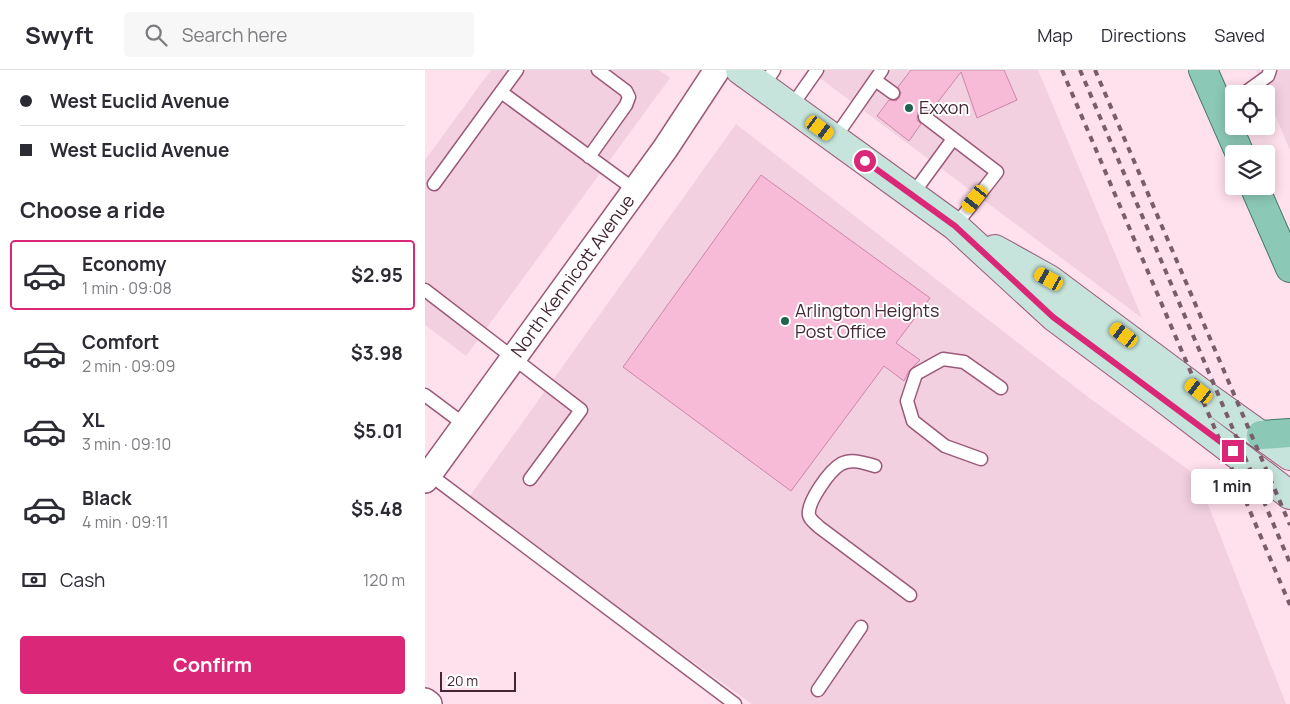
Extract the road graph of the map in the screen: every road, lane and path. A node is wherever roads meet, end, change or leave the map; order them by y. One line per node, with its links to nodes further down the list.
1 (517, 70): 11 (lane)
2 (598, 70): 18 (lane)
3 (717, 70): 20 (street, North Kennicott Avenue)
4 (740, 70): 9 (main road)
5 (817, 70): 14 (lane)
6 (1203, 70): 13 (main road)
7 (1270, 70): 10 (lane)
8 (879, 75): 12 (lane); 16 (lane)
9 (768, 78): 14 (main road)
10 (1256, 85)
11 (501, 92): 18 (lane); 19 (lane)
12 (893, 93)
13 (1225, 102)
14 (791, 107): 16 (main road)
15 (925, 117): 17 (lane)
16 (834, 138): 21 (main road)
17 (953, 139): 21 (lane); 23 (lane)
18 (589, 157): 20 (lane)
19 (434, 184)
20 (635, 190): 26 (street, North Kennicott Avenue)
21 (912, 195): 23 (main road)
22 (1258, 195): 24 (main road)
23 (955, 226): 31 (main road); 37 (main road)
24 (1290, 268)
25 (425, 290): 26 (lane)
26 (513, 358): 29 (street, North Kennicott Avenue); 36 (lane)
27 (1001, 388): 33 (lane)
28 (425, 395): 29 (lane)
29 (465, 425): 35 (street, North Kennicott Avenue)
30 (1290, 433): 31 (main road)
31 (1261, 435): 32 (main road)
32 (1290, 456)
33 (981, 459)
34 (875, 466): 38 (lane)
35 (427, 477): 43 (lane)
36 (530, 479)
37 (1290, 495)
38 (909, 595)
39 (861, 627): 40 (lane)
40 (818, 690)
41 (425, 701): 42 (street)
42 (429, 704)
43 (735, 704)

